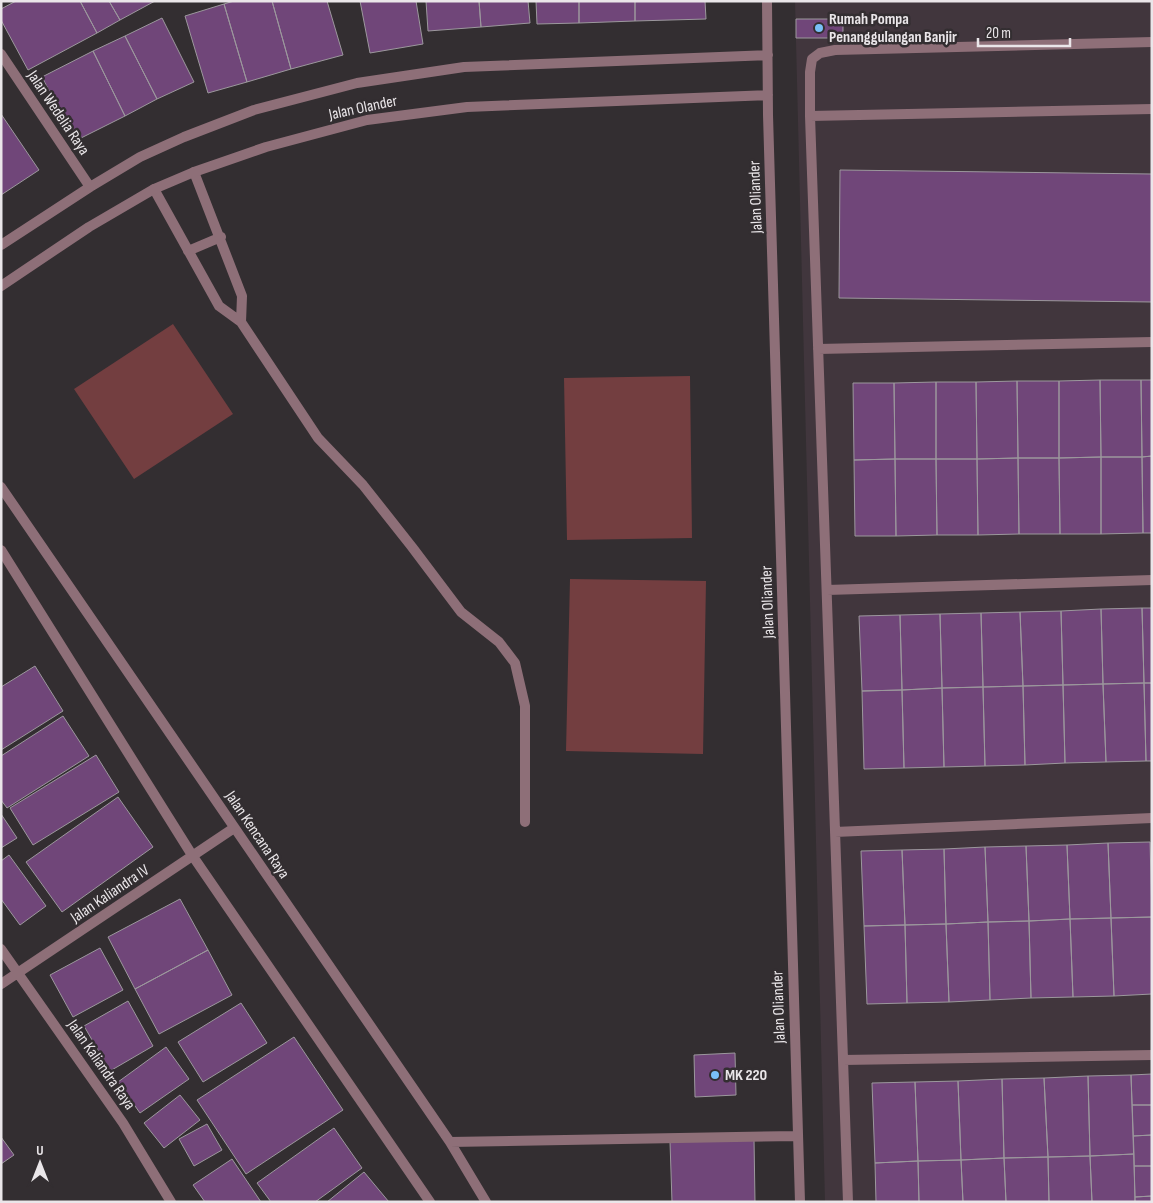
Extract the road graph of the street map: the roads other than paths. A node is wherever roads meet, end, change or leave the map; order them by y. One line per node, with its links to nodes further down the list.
1 (768, 1): 4 (street, Jalan Oliander)
2 (1152, 42): 7 (street)
3 (1, 54): 9 (street, Jalan Wedelia Raya)
4 (768, 54): 5 (street, Jalan Oliander); 9 (street, Jalan Olander)
5 (768, 95): 8 (street, Jalan Olander); 32 (street, Jalan Oliander)
6 (1152, 109): 7 (street)
7 (810, 116): 17 (street)
8 (194, 172): 10 (street, Jalan Olander); 11 (street)
9 (90, 187): 12 (street, Jalan Olander)
10 (154, 189): 13 (street); 14 (street, Jalan Olander)
11 (221, 237): 13 (street); 15 (street)
12 (1, 245)
13 (188, 251): 15 (street)
14 (1, 286)
15 (241, 322): 23 (street)
16 (1152, 342): 17 (street)
17 (818, 349): 21 (street)
18 (1, 487): 24 (street, Jalan Kencana Raya)
19 (1, 550): 26 (street)
20 (1152, 580): 21 (street)
21 (827, 590): 25 (street)
22 (1152, 818): 25 (street)
23 (524, 822)
24 (234, 828): 26 (street, Jalan Kaliandra IV); 33 (street, Jalan Kencana Raya)
25 (835, 832): 31 (street)
26 (192, 855): 28 (street, Jalan Kaliandra IV); 35 (street)
27 (1, 949): 28 (street, Jalan Kaliandra Raya)
28 (17, 973): 29 (street, Jalan Kaliandra IV); 34 (street, Jalan Kaliandra Raya)
29 (1, 984)
30 (1152, 1055): 31 (street)
31 (842, 1060): 38 (street)
32 (798, 1136): 33 (street); 37 (street, Jalan Oliander)
33 (450, 1142): 36 (street, Jalan Kencana Raya)
34 (171, 1202)
35 (430, 1202)
36 (486, 1202)
37 (800, 1202)
38 (848, 1202)

